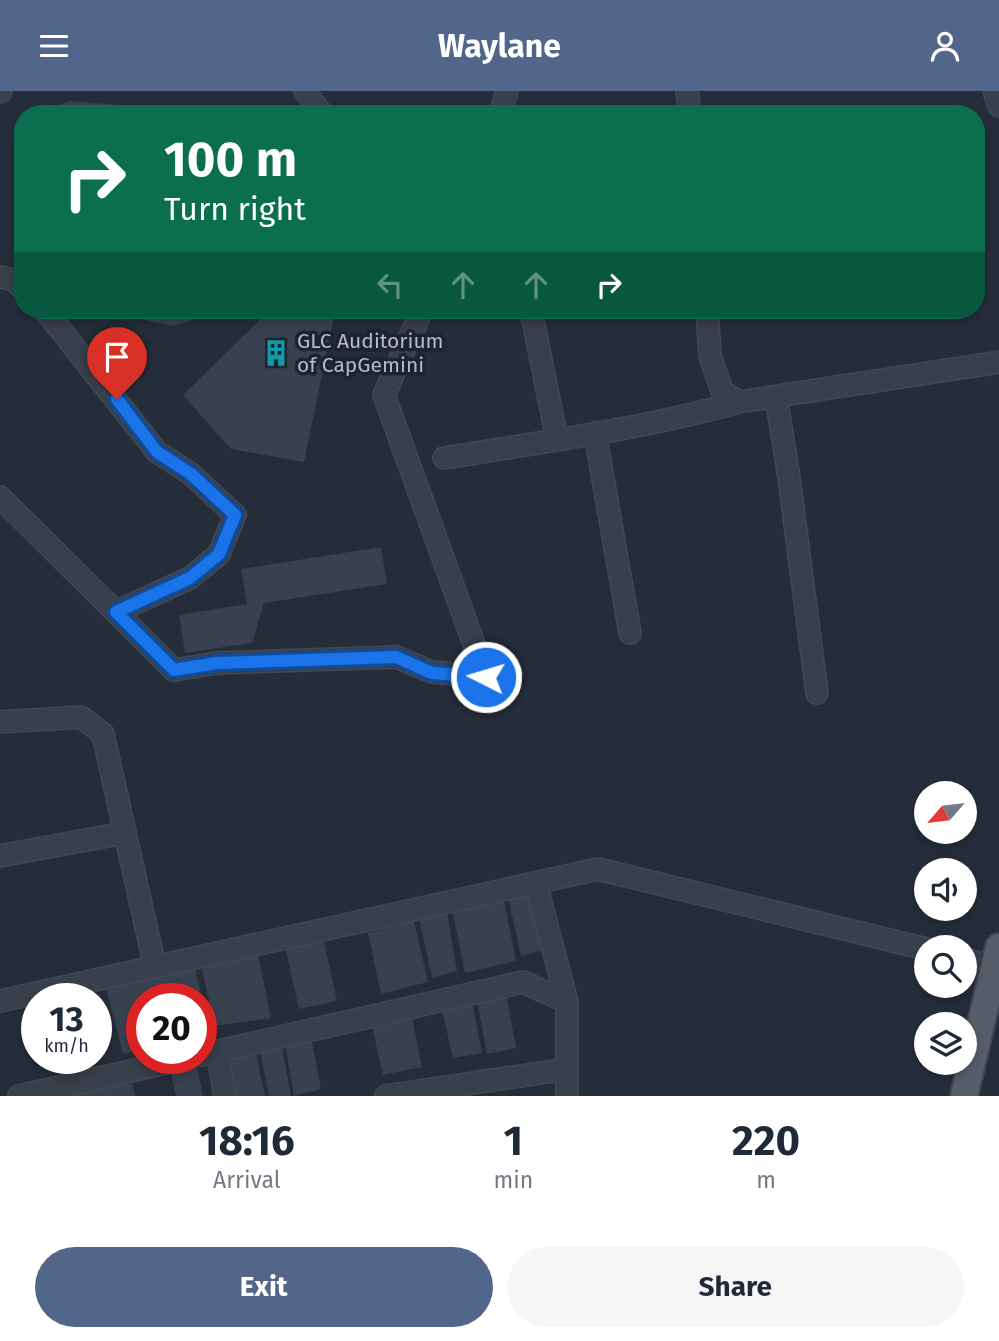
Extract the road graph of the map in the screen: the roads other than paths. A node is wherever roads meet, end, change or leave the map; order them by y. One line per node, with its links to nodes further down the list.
1 (994, 91): 2 (street)
2 (999, 106)
3 (52, 319): 14 (street)
4 (418, 319): 14 (street)
5 (533, 319): 11 (street)
6 (708, 319): 9 (street)
7 (999, 362): 8 (street)
8 (776, 397): 9 (street); 16 (street)
9 (739, 402): 10 (street)
10 (595, 433): 11 (street); 15 (street)
11 (557, 439): 12 (street)
12 (444, 458)
13 (0, 497): 14 (street)
14 (116, 612)
15 (630, 633)
16 (817, 693)
17 (0, 722): 18 (street)
18 (124, 833): 19 (street); 24 (street)
19 (0, 856)
20 (536, 884): 21 (street); 24 (street); 26 (street)
21 (914, 947)
22 (997, 957): 23 (street); 35 (main road)
23 (977, 958)
24 (155, 967): 25 (street)
25 (0, 1002)
26 (567, 1002): 27 (street); 28 (street)
27 (217, 1051)
28 (567, 1069): 33 (street); 34 (street)
29 (126, 1072): 31 (street)
30 (217, 1074): 32 (street)
31 (19, 1096)
32 (225, 1096)
33 (386, 1096)
34 (567, 1096)
35 (964, 1096)

